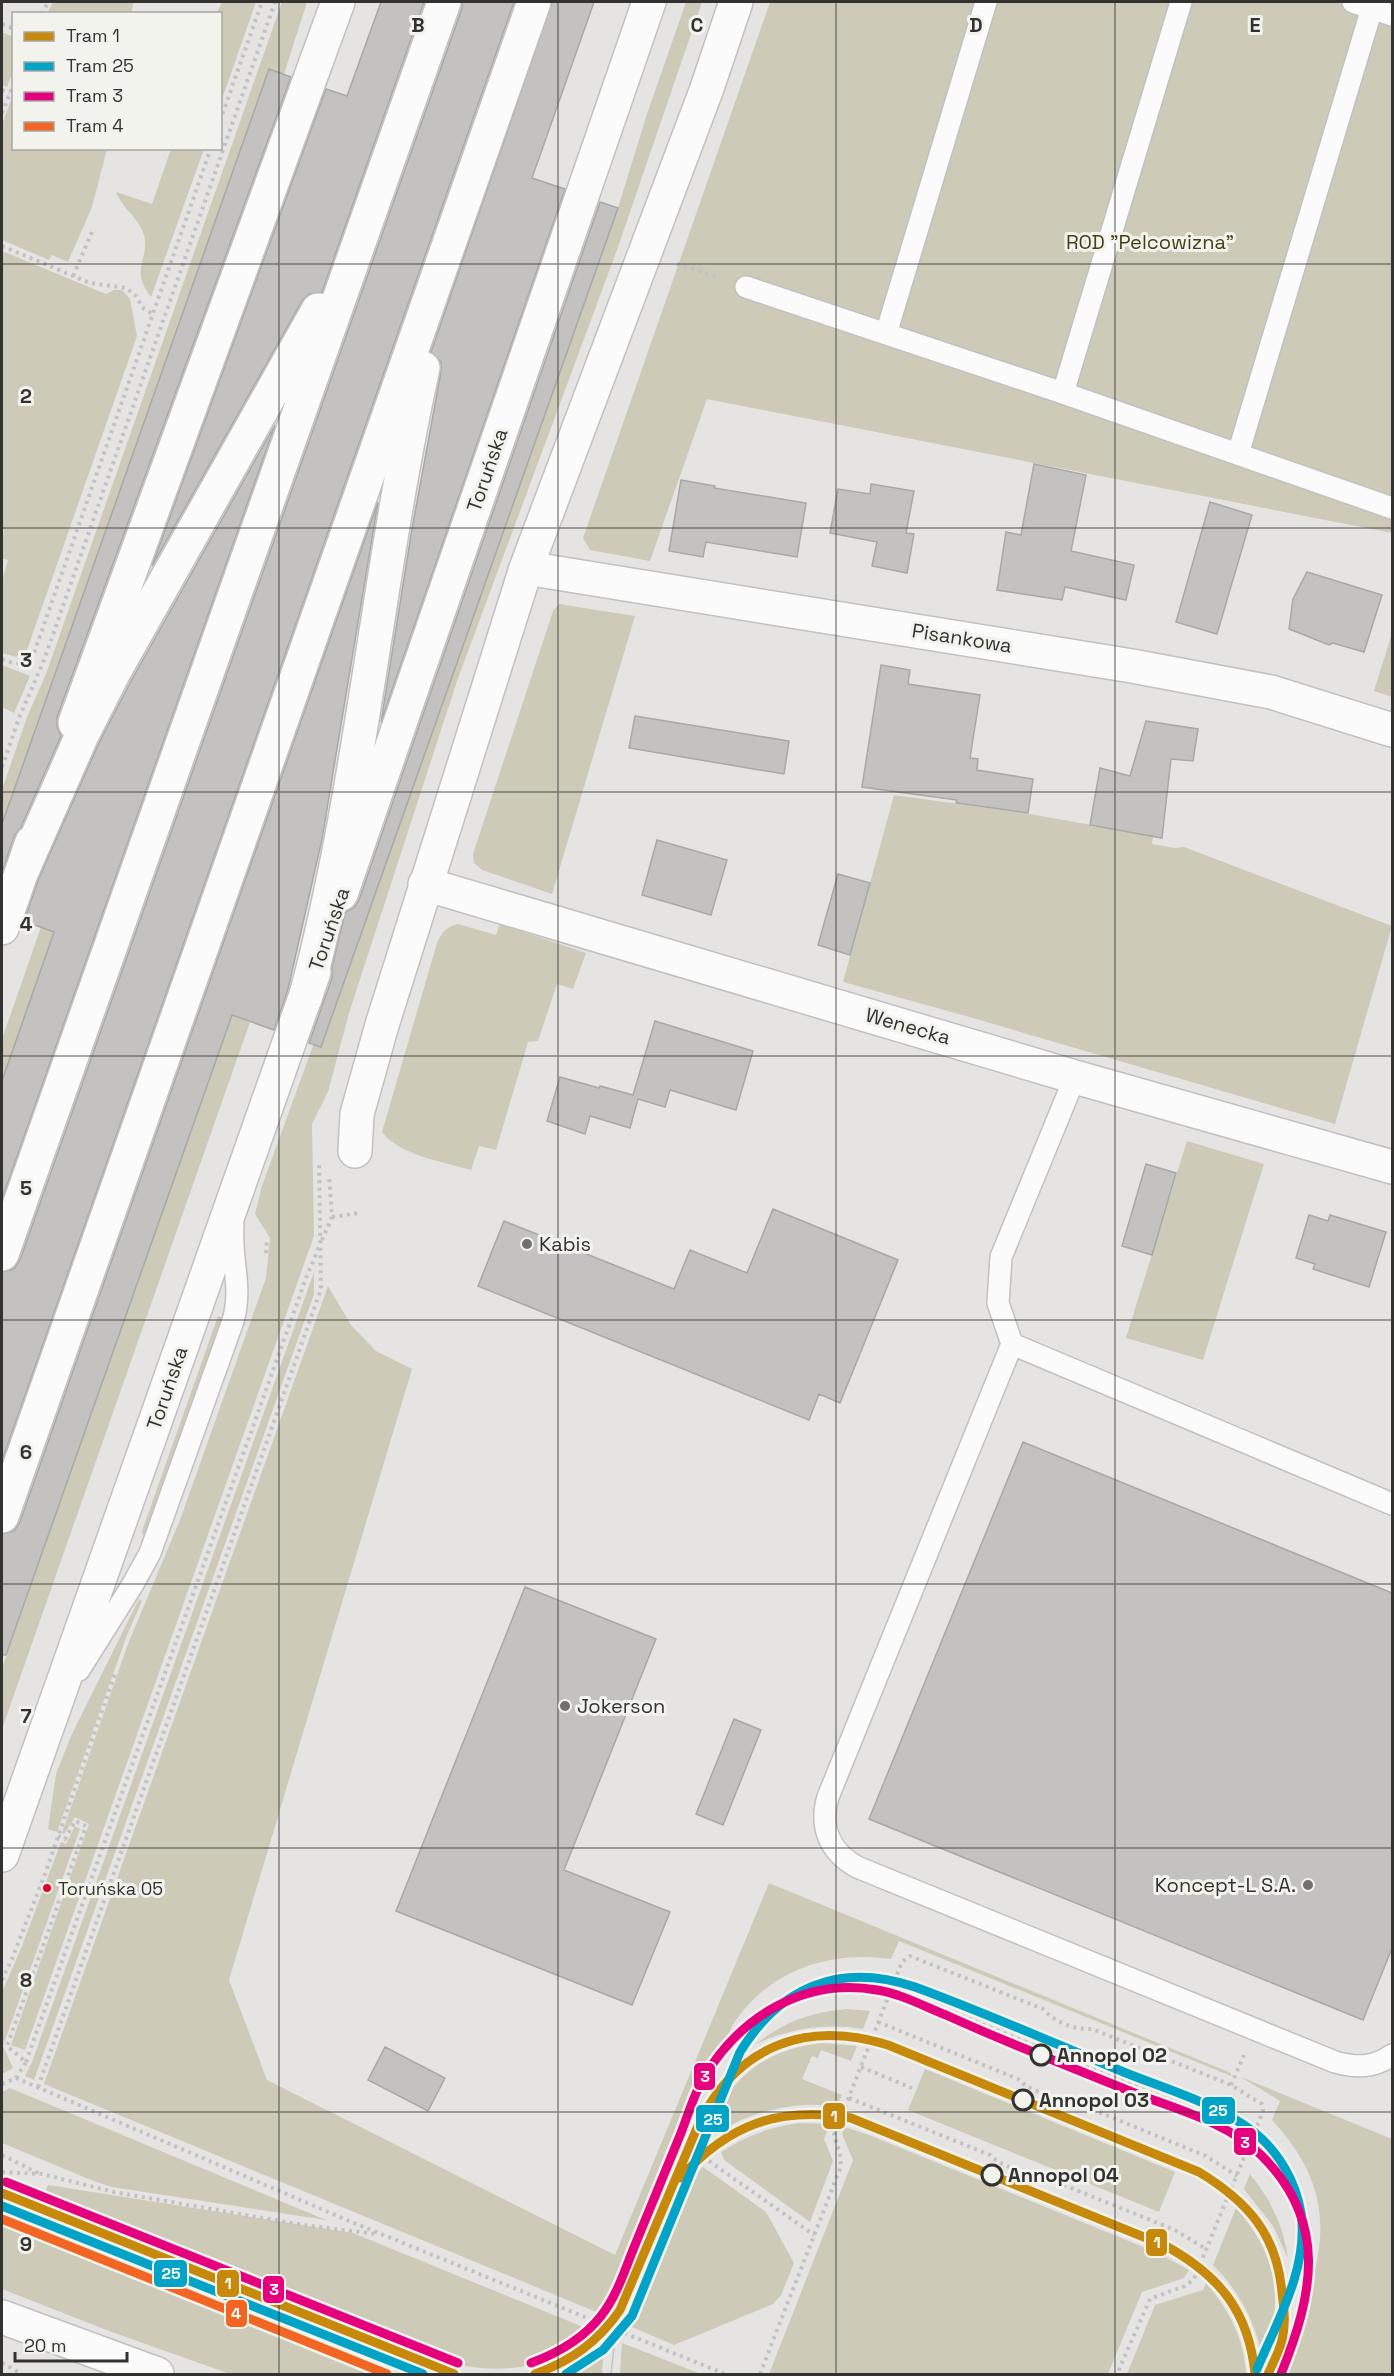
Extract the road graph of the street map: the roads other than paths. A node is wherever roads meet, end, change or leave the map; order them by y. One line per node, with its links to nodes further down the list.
1 (338, 2): 19 (main road)
2 (444, 2): 10 (main road)
3 (534, 2): 11 (main road)
4 (649, 2): 22 (main road, Toruńska)
5 (736, 2): 17 (main road)
6 (987, 2): 13 (lane)
7 (1181, 2): 14 (lane)
8 (1362, 5): 9 (lane); 15 (lane)
9 (1392, 15)
10 (396, 136): 19 (main road); 26 (main road)
11 (478, 159): 22 (main road); 29 (main road)
12 (747, 287): 13 (lane)
13 (886, 333): 14 (lane)
14 (1063, 393): 15 (lane)
15 (1238, 454): 16 (lane)
16 (1392, 508)
17 (526, 568): 18 (main road, Pisankowa); 20 (main road)
18 (1392, 730)
19 (23, 869): 21 (main road)
20 (425, 884): 23 (main road, Wenecka); 24 (main road)
21 (2, 928)
22 (304, 999): 30 (main road, Toruńska)
23 (1075, 1077): 25 (main road, Wenecka); 27 (lane)
24 (342, 1160)
25 (1392, 1167)
26 (2, 1254)
27 (1012, 1344): 28 (lane); 31 (lane)
28 (1392, 1504)
29 (2, 1516)
30 (2, 1855)
31 (1392, 2055)
32 (2, 2317): 33 (main road)
33 (157, 2374)

